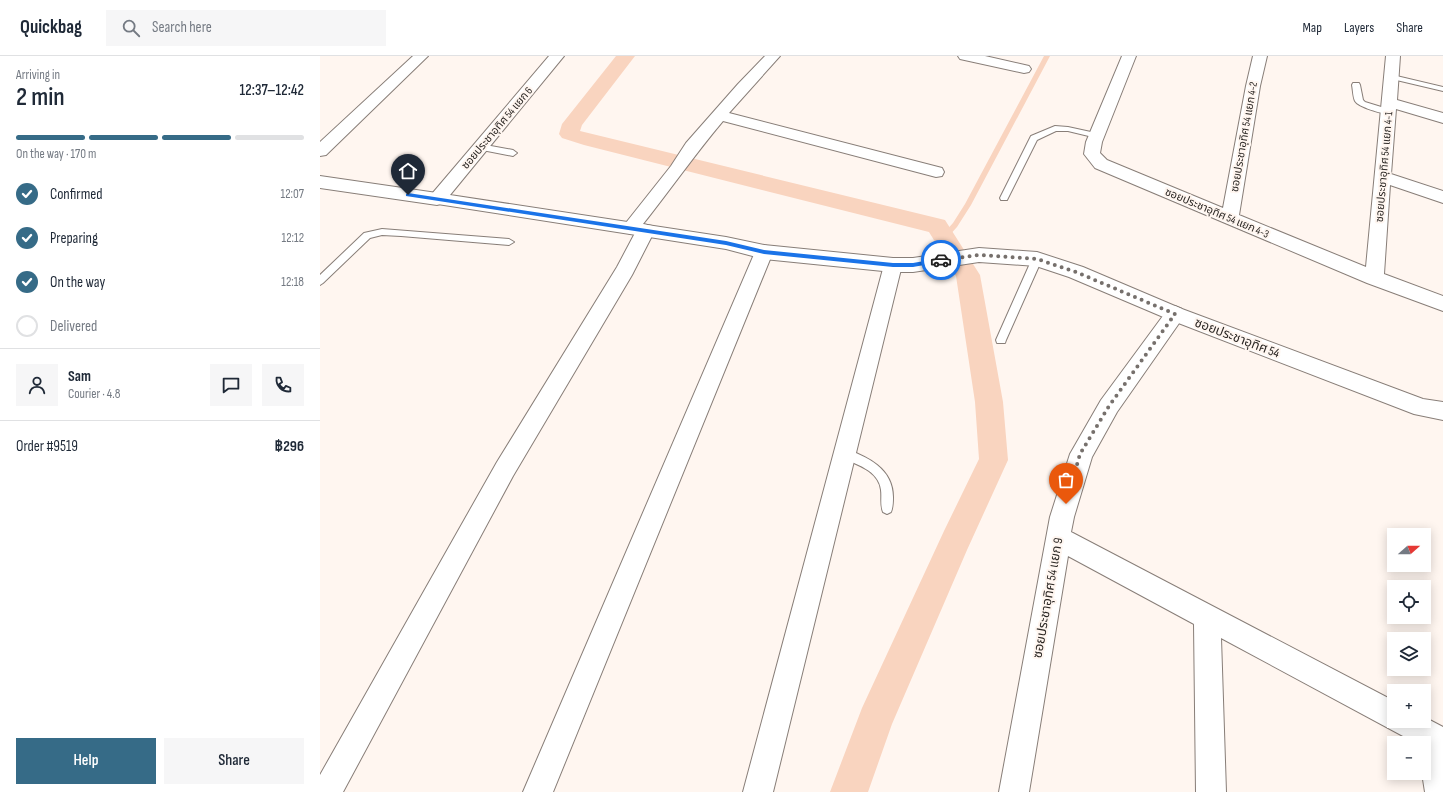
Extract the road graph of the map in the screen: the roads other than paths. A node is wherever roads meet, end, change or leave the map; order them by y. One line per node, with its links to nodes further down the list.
1 (421, 56): 17 (street)
2 (557, 56): 16 (street, ซอยประชาอุทิศ 54 แยก 6)
3 (772, 56): 13 (street)
4 (965, 56): 8 (street)
5 (1129, 56): 15 (street, ซอยประชาอุทิศ 54 แยก 4-3)
6 (1260, 56): 25 (street, ซอยประชาอุทิศ 54 แยก 4-2)
7 (1393, 56): 9 (street, ซอยประชาอุทิศ 54 แยก 4-1)
8 (1024, 69)
9 (1391, 76): 11 (lane); 12 (street, ซอยประชาอุทิศ 54 แยก 4-1)
10 (1356, 86): 12 (lane)
11 (1443, 89)
12 (1389, 107): 14 (street); 20 (street, ซอยประชาอุทิศ 54 แยก 4-1)
13 (719, 116): 19 (street); 26 (street)
14 (1443, 118)
15 (1097, 136): 23 (lane); 25 (street, ซอยประชาอุทิศ 54 แยก 4-3)
16 (480, 147): 18 (lane); 24 (street, ซอยประชาอุทิศ 54 แยก 6)
17 (320, 151)
18 (513, 153)
19 (936, 172)
20 (1383, 177): 22 (street); 31 (street, ซอยประชาอุทิศ 54 แยก 4-1)
21 (320, 182): 24 (street, ซอยประชาอุทิศ 54)
22 (1443, 197)
23 (1004, 198)
24 (437, 199): 26 (street, ซอยประชาอุทิศ 54)
25 (1230, 218): 31 (street, ซอยประชาอุทิศ 54 แยก 4-3)
26 (638, 229): 28 (street, ซอยประชาอุทิศ 54); 44 (street)
27 (509, 242): 32 (lane)
28 (764, 252): 30 (street, ซอยประชาอุทิศ 54); 45 (street)
29 (1037, 259): 30 (street, ซอยประชาอุทิศ 54); 34 (street, ซอยประชาอุทิศ 54); 35 (lane)
30 (893, 265): 37 (street)
31 (1374, 278): 33 (street, ซอยประชาอุทิศ 54 แยก 4-3)
32 (320, 282)
33 (1443, 304)
34 (1175, 314): 36 (street, ซอยประชาอุทิศ 54); 39 (street, ซอยประชาอุทิศ 54 แยก 9)
35 (1000, 340)
36 (1443, 411)
37 (844, 453): 38 (lane); 46 (street)
38 (887, 508)
39 (1058, 538): 40 (street); 47 (street, ซอยประชาอุทิศ 54 แยก 9)
40 (1207, 617): 41 (street); 48 (street)
41 (1387, 712)
42 (1416, 728): 43 (street)
43 (1437, 739): 49 (street)
44 (327, 792)
45 (538, 792)
46 (758, 792)
47 (1014, 792)
48 (1211, 792)
49 (1440, 792)

